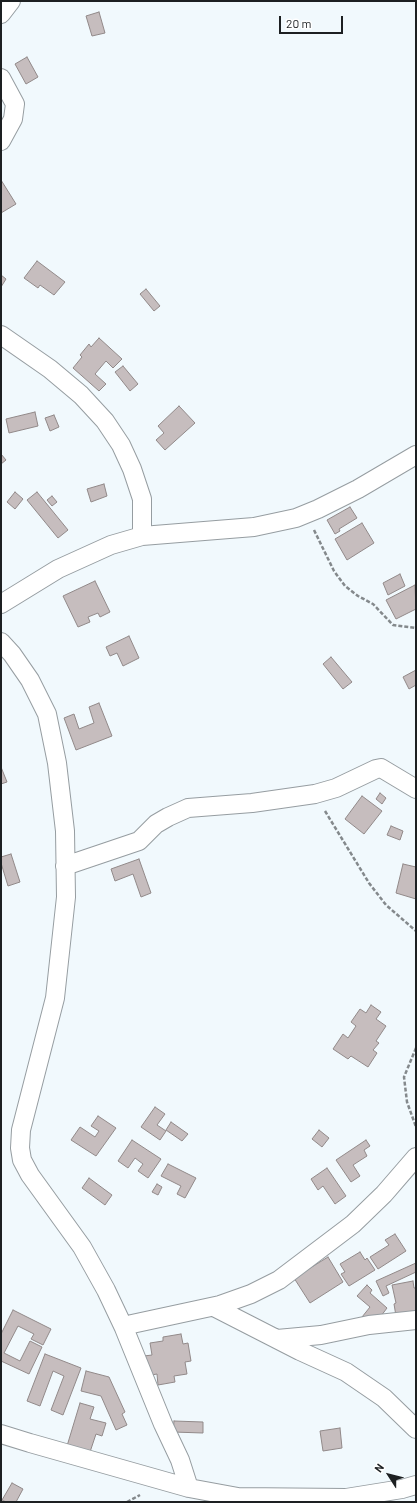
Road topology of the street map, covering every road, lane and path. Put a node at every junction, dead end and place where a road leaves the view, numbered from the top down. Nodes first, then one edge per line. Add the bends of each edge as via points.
1 (11, 1) edge
2 (1, 14) edge
3 (1, 78) edge
4 (1, 141) edge
5 (1, 335) edge
6 (416, 455) edge
7 (306, 514) junction
8 (142, 536) junction
9 (1, 604) edge
10 (416, 628) edge
11 (1, 642) edge
12 (416, 788) edge
13 (315, 794) junction
14 (65, 866) junction
15 (416, 931) edge
16 (416, 1048) edge
17 (416, 1127) edge
18 (416, 1157) edge
19 (214, 1307) junction
20 (416, 1320) edge
21 (124, 1328) junction
22 (277, 1339) junction
23 (416, 1429) edge
24 (1, 1434) edge
25 (416, 1485) edge
26 (189, 1488) junction
27 (349, 1500) edge

1 - 2 street
3 - 4 street via 15,104 13,119
5 - 8 street via 50,369 81,395 105,421 121,445 142,499
6 - 7 street via 358,490
7 - 8 street via 254,527
7 - 10 path via 334,571 345,586 373,604 393,625
8 - 9 street via 82,557
11 - 14 street via 30,680 47,714 57,763 65,831
12 - 13 street via 381,768 336,788
13 - 14 street via 252,803 188,808 156,824 139,841
13 - 15 path via 373,888 386,905
14 - 21 street via 66,897 55,998 21,1130 20,1148 22,1160 30,1175 82,1247
16 - 17 path via 404,1077 407,1102
18 - 19 street via 384,1194 353,1224 279,1280
19 - 21 street via 132,1324
19 - 22 street
20 - 22 street
21 - 26 street via 180,1460
22 - 23 street via 346,1372 384,1398
24 - 26 street
25 - 27 street
26 - 27 street via 238,1497

